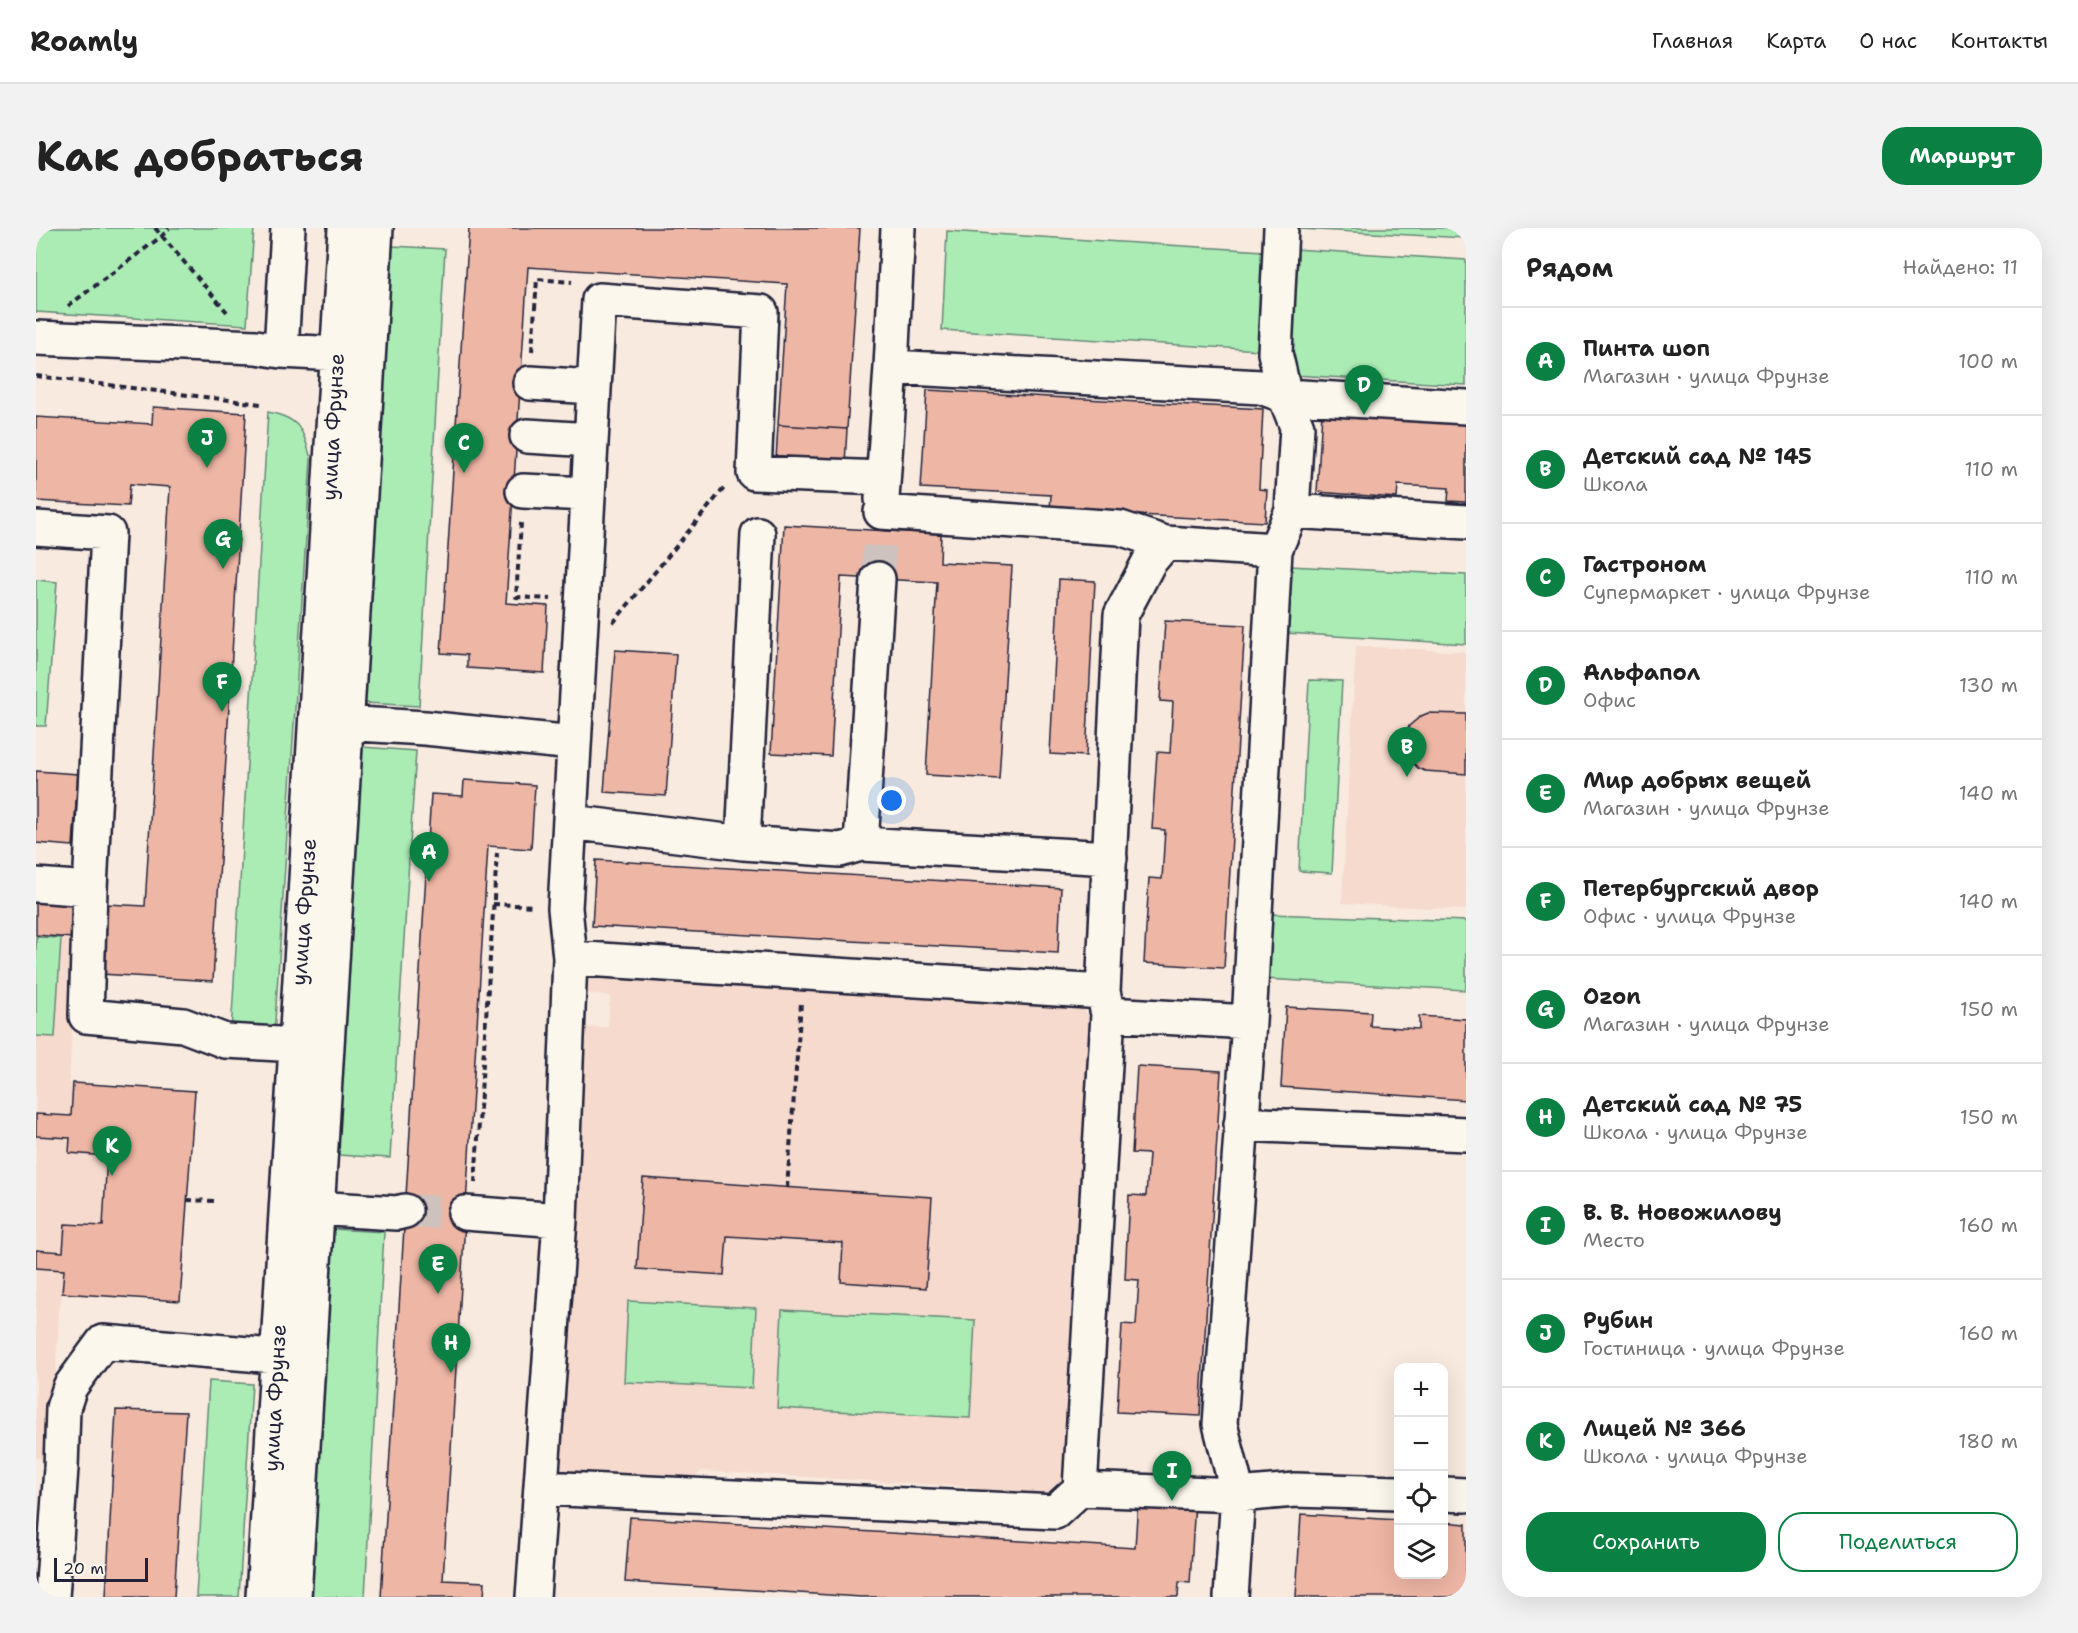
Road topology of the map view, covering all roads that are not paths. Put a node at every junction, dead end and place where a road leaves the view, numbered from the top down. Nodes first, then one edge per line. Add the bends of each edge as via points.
1 (288, 228) edge
2 (345, 228) edge
3 (376, 228) edge
4 (898, 228) edge
5 (1281, 228) edge
6 (36, 338) edge
7 (280, 351) junction
8 (353, 355) junction
9 (891, 367) junction
10 (530, 383) dead end
11 (594, 387) junction
12 (1285, 396) junction
13 (1466, 407) edge
14 (527, 436) dead end
15 (591, 440) junction
16 (883, 478) junction
17 (523, 491) dead end
18 (588, 494) junction
19 (1292, 511) junction
20 (1466, 522) edge
21 (36, 528) edge
22 (758, 534) dead end
23 (1165, 543) junction
24 (1275, 550) junction
25 (878, 579) tunnel mouth
26 (331, 723) junction
27 (574, 742) junction
28 (570, 822) junction
29 (742, 843) junction
30 (861, 844) junction
31 (1110, 858) junction
32 (36, 885) edge
33 (90, 889) junction
34 (570, 958) junction
35 (1105, 1003) junction
36 (1250, 1022) junction
37 (312, 1046) junction
38 (1241, 1124) junction
39 (1466, 1134) edge
40 (302, 1207) junction
41 (405, 1210) tunnel mouth
42 (469, 1214) tunnel mouth
43 (560, 1220) junction
44 (293, 1358) junction
45 (542, 1488) junction
46 (1080, 1489) junction
47 (1394, 1492) edge
48 (1448, 1494) edge
49 (1466, 1494) edge
50 (1238, 1495) junction
51 (52, 1597) edge
52 (263, 1597) edge
53 (294, 1597) edge
54 (533, 1597) edge
55 (1231, 1597) edge

1 - 7 street
2 - 8 street, улица Фрунзе
3 - 8 street, улица Фрунзе
4 - 9 street
5 - 12 street via 1275,353
6 - 7 street
7 - 8 street
8 - 26 street, улица Фрунзе
9 - 12 street via 1261,387
9 - 16 street
10 - 11 street
11 - 15 street
11 - 16 street via 599,300 761,312 754,472
12 - 13 street
12 - 19 street via 1297,427
14 - 15 street
15 - 18 street
16 - 23 street via 881,521 1120,528
17 - 18 street
18 - 27 street
19 - 20 street
19 - 24 street
21 - 33 street via 108,533
22 - 29 street
23 - 24 street
23 - 31 street via 1149,562 1121,615
24 - 36 street
25 - 30 street
26 - 27 street
26 - 37 street, улица Фрунзе
27 - 28 street
28 - 29 street
28 - 34 street via 565,908
29 - 30 street via 840,850
30 - 31 street
31 - 35 street
32 - 33 street
33 - 37 street via 86,1016 183,1025 225,1041
34 - 35 street
34 - 43 street
35 - 36 street
35 - 46 street
36 - 38 street
37 - 40 street, улица Фрунзе
38 - 39 street
38 - 50 street via 1220,1424
40 - 41 street
40 - 44 street, улица Фрунзе
42 - 43 street
43 - 45 street
44 - 51 street via 103,1342 70,1387 63,1408
44 - 52 street, улица Фрунзе
44 - 53 street, улица Фрунзе
45 - 46 street via 1055,1512
45 - 54 street
46 - 50 street
47 - 50 street via 1295,1490
48 - 49 street
50 - 55 street

